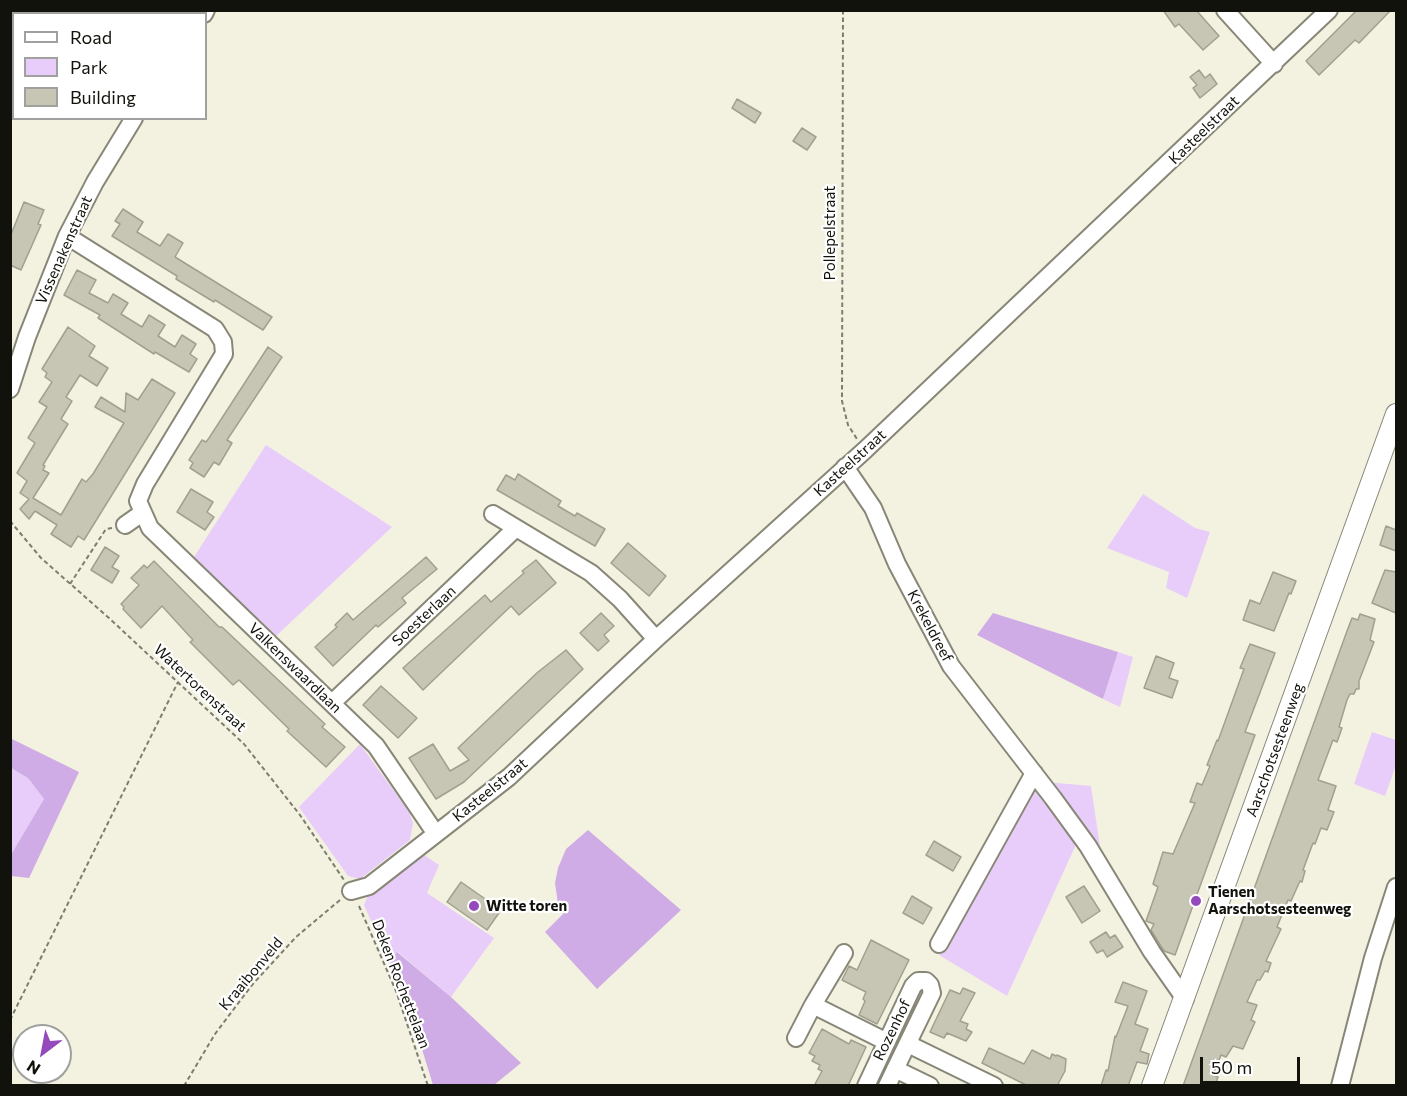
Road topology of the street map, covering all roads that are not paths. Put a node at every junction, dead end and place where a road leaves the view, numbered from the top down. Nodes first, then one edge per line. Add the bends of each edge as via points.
1 (1225, 10) edge
2 (1329, 10) edge
3 (1274, 64) junction
4 (133, 120) edge
5 (67, 236) junction
6 (10, 389) edge
7 (1396, 414) edge
8 (845, 467) junction
9 (142, 513) junction
10 (493, 514) dead end
11 (124, 525) road end
12 (516, 528) junction
13 (656, 639) junction
14 (332, 703) junction
15 (1034, 773) junction
16 (436, 834) junction
17 (1396, 887) edge
18 (351, 891) road end
19 (939, 944) dead end
20 (844, 954) dead end
21 (1185, 999) junction
22 (813, 1005) junction
23 (796, 1038) dead end
24 (886, 1042) junction
25 (908, 1044) junction
26 (895, 1069) junction
27 (866, 1086) edge
28 (887, 1086) edge
29 (930, 1086) edge
30 (994, 1086) edge
31 (1152, 1086) edge
32 (1340, 1086) edge

1 - 3 street
2 - 3 street, Kasteelstraat
3 - 8 street, Kasteelstraat
4 - 5 street, Vissenakenstraat
5 - 6 street, Vissenakenstraat
5 - 9 street via 215,329 223,342 224,354 145,484 138,501
7 - 21 main road, Aarschotsesteenweg
8 - 13 street, Kasteelstraat
8 - 15 street, Krekeldreef via 873,508 897,564 951,666
9 - 11 street
9 - 14 street, Valkenswaardlaan via 150,528
10 - 12 street
12 - 13 street via 591,573
12 - 14 street, Soesterlaan
13 - 16 street, Kasteelstraat via 509,777
14 - 16 street, Valkenswaardlaan via 376,746
15 - 19 street
15 - 21 street, Krekeldreef via 1088,846
16 - 18 street, Kasteelstraat via 369,886
17 - 32 street
20 - 22 street
21 - 31 main road, Aarschotsesteenweg
22 - 23 street
22 - 24 street
24 - 25 street, Rozenhof via 913,986 926,981 932,993
24 - 27 street, Rozenhof
25 - 26 street, Rozenhof
25 - 30 street, Rozenhof
26 - 28 street, Rozenhof
26 - 29 street, Rozenhof

